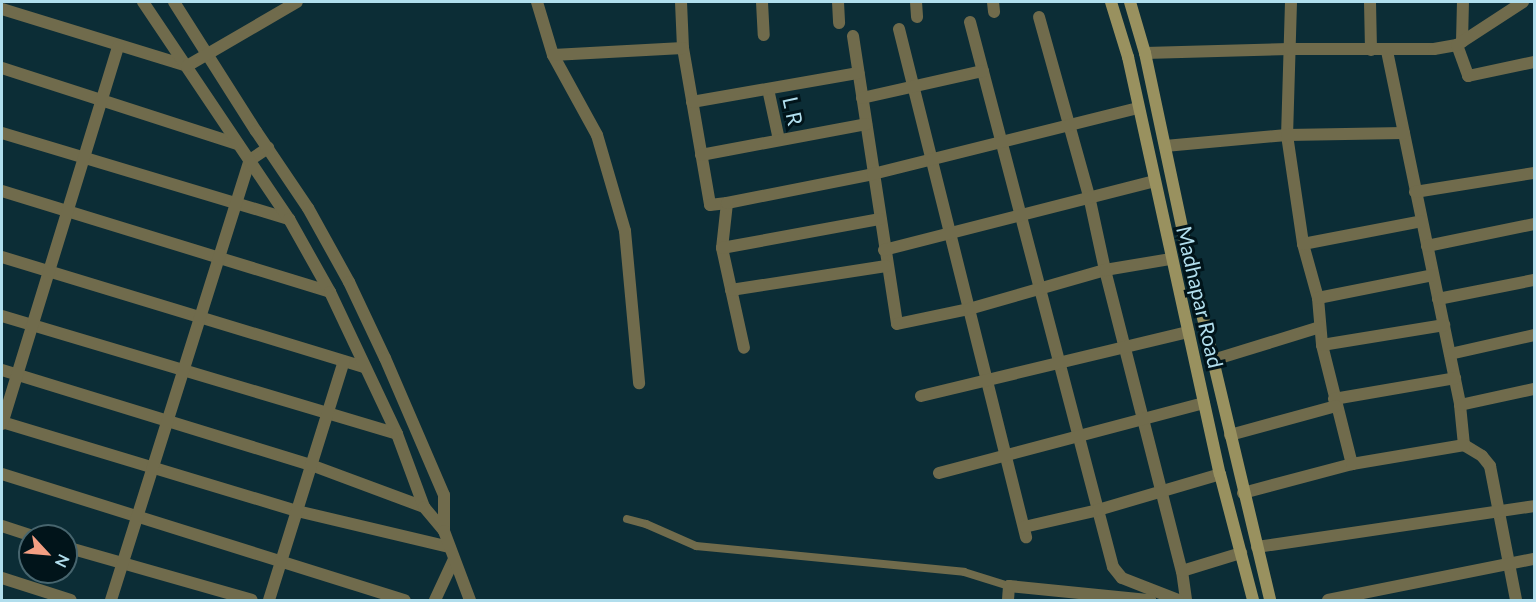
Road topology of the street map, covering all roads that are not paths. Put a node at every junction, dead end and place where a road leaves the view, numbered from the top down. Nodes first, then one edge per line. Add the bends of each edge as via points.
1 (143, 2) edge
2 (174, 2) edge
3 (297, 2) edge
4 (537, 2) edge
5 (681, 2) edge
6 (762, 2) edge
7 (838, 2) edge
8 (916, 2) edge
9 (1111, 2) edge
10 (1130, 2) edge
11 (1291, 2) edge
12 (1370, 2) edge
13 (1463, 2) edge
14 (1523, 2) edge
15 (2, 9) edge
16 (917, 17) dead end
17 (1039, 18) dead end
18 (970, 22) dead end
19 (839, 23) dead end
20 (899, 29) dead end
21 (764, 35) dead end
22 (853, 36) dead end
23 (1459, 43) junction
24 (118, 46) junction
25 (683, 48) junction
26 (1289, 49) junction
27 (1371, 50) junction
28 (1386, 51) junction
29 (1145, 53) junction
30 (207, 54) junction
31 (553, 55) junction
32 (1534, 62) edge
33 (187, 66) junction
34 (2, 68) edge
35 (983, 71) junction
36 (859, 73) junction
37 (914, 88) junction
38 (768, 89) junction
39 (862, 98) junction
40 (102, 100) junction
41 (692, 102) junction
42 (1137, 108) junction
43 (866, 124) junction
44 (1069, 125) junction
45 (2, 133) edge
46 (1404, 133) junction
47 (1287, 135) junction
48 (779, 140) junction
49 (1002, 142) junction
50 (238, 144) junction
51 (1165, 146) junction
52 (268, 148) junction
53 (701, 155) junction
54 (84, 157) junction
55 (932, 159) junction
56 (250, 160) junction
57 (1534, 173) edge
58 (873, 174) junction
59 (1154, 181) junction
60 (2, 191) edge
61 (1415, 192) junction
62 (1089, 196) junction
63 (236, 203) junction
64 (727, 203) junction
65 (67, 213) junction
66 (1019, 215) junction
67 (289, 219) junction
68 (880, 219) junction
69 (1422, 221) junction
70 (1534, 224) edge
71 (950, 233) junction
72 (1303, 244) junction
73 (1427, 246) junction
74 (722, 248) junction
75 (884, 250) junction
76 (2, 257) edge
77 (218, 258) junction
78 (1171, 259) junction
79 (886, 266) junction
80 (1105, 270) junction
81 (48, 272) junction
82 (1433, 275) junction
83 (1534, 280) edge
84 (1039, 288) junction
85 (731, 290) junction
86 (330, 292) junction
87 (1318, 298) junction
88 (1438, 299) junction
89 (969, 309) junction
90 (2, 316) edge
91 (200, 316) junction
92 (1444, 325) junction
93 (32, 326) junction
94 (1320, 327) junction
95 (1188, 332) junction
96 (1534, 335) edge
97 (1322, 345) junction
98 (1124, 346) junction
99 (744, 348) dead end
100 (1450, 354) junction
101 (1213, 360) junction
102 (344, 361) junction
103 (1059, 363) junction
104 (365, 367) junction
105 (183, 369) junction
106 (2, 370) edge
107 (16, 375) junction
108 (1455, 378) junction
109 (987, 380) junction
110 (639, 383) dead end
111 (1534, 389) edge
112 (921, 396) dead end
113 (1335, 402) junction
114 (1204, 403) junction
115 (1460, 405) junction
116 (328, 413) junction
117 (168, 420) junction
118 (1143, 420) junction
119 (2, 423) edge
120 (397, 434) junction
121 (1078, 435) junction
122 (1230, 435) junction
123 (1464, 445) junction
124 (1005, 454) junction
125 (1352, 464) junction
126 (311, 465) junction
127 (153, 467) junction
128 (939, 473) dead end
129 (2, 474) edge
130 (1220, 474) junction
131 (1161, 492) junction
132 (1243, 493) junction
133 (1534, 506) edge
134 (424, 507) junction
135 (1098, 510) junction
136 (297, 511) junction
137 (1501, 511) junction
138 (138, 515) junction
139 (627, 519) dead end
140 (2, 526) edge
141 (18, 531) edge
142 (444, 531) junction
143 (1257, 547) junction
144 (78, 551) edge
145 (452, 553) junction
146 (1240, 553) junction
147 (1534, 559) edge
148 (281, 561) junction
149 (1510, 563) junction
150 (122, 565) junction
151 (1182, 571) junction
152 (2, 578) edge
153 (1009, 586) junction
154 (71, 600) edge
155 (111, 600) edge
156 (252, 600) edge
157 (269, 600) edge
158 (405, 600) edge
159 (435, 600) edge
160 (470, 600) edge
161 (1008, 600) edge
162 (1150, 600) edge
163 (1178, 600) edge
164 (1186, 600) edge
165 (1253, 600) edge
166 (1270, 600) edge
167 (1328, 600) edge
168 (1516, 600) edge

1 - 33 street
2 - 30 street
3 - 30 street
4 - 31 street
5 - 25 street
6 - 21 street
7 - 19 street
8 - 16 street
9 - 42 main road, Madhapar Road
10 - 29 main road, Madhapar Road
11 - 26 street
12 - 27 street
13 - 23 street
14 - 23 street
15 - 24 street
17 - 44 street
18 - 35 street
20 - 37 street
22 - 36 street
23 - 28 street via 1434,49
23 - 32 street via 1468,76
24 - 33 street
24 - 40 street
25 - 31 street
25 - 41 street
26 - 27 street
26 - 29 street
26 - 47 street
27 - 28 street
28 - 46 street
29 - 51 main road, Madhapar Road
30 - 33 street
30 - 52 street
31 - 110 street via 597,135 626,231
33 - 50 street
34 - 40 street
35 - 37 street
35 - 49 street
36 - 38 street
36 - 39 street
37 - 39 street
37 - 55 street
38 - 41 street
38 - 48 street, L R
39 - 43 street
40 - 50 street
40 - 54 street
41 - 53 street
42 - 44 street
42 - 59 main road, Madhapar Road
43 - 48 street
43 - 58 street
44 - 49 street
44 - 62 street
45 - 54 street
46 - 47 street
46 - 61 street
47 - 51 street
47 - 72 street
48 - 53 street
49 - 55 street
49 - 66 street
50 - 56 street
51 - 101 main road, Madhapar Road
52 - 56 street
52 - 142 street via 308,208 385,358 444,495
53 - 64 street via 710,205
54 - 63 street
54 - 65 street
55 - 58 street
55 - 71 street
56 - 63 street
56 - 67 street
57 - 61 street
58 - 64 street
58 - 68 street
59 - 62 street
59 - 78 main road, Madhapar Road
60 - 65 street
61 - 69 street
62 - 66 street
62 - 80 street
63 - 67 street
63 - 77 street
64 - 74 street
65 - 77 street
65 - 81 street
66 - 71 street
66 - 84 street
67 - 86 street
68 - 74 street
68 - 75 street
69 - 72 street
69 - 73 street
70 - 73 street
71 - 75 street
71 - 89 street
72 - 87 street
73 - 82 street
74 - 85 street
75 - 79 street
76 - 81 street
77 - 86 street
77 - 91 street
78 - 80 street
78 - 95 main road, Madhapar Road
79 - 85 street
79 - 89 street via 897,324
80 - 84 street
80 - 98 street
81 - 91 street
81 - 93 street
82 - 87 street
82 - 88 street
83 - 88 street
84 - 89 street
84 - 103 street
85 - 99 street
86 - 104 street
87 - 94 street
88 - 92 street
89 - 109 street
90 - 93 street
91 - 102 street
91 - 105 street
92 - 97 street
92 - 100 street
93 - 105 street
93 - 107 street
94 - 97 street
94 - 101 street
95 - 98 street
95 - 114 main road, Madhapar Road
96 - 100 street
97 - 113 street
98 - 103 street
98 - 118 street
100 - 108 street
101 - 122 main road, Madhapar Road
102 - 104 street
102 - 116 street
103 - 109 street
103 - 121 street
104 - 120 street
105 - 116 street
105 - 117 street
106 - 107 street
107 - 117 street
107 - 119 street
108 - 113 street
108 - 115 street
109 - 112 street
109 - 124 street
111 - 115 street
113 - 122 street
113 - 125 street
114 - 118 street
114 - 130 main road, Madhapar Road
115 - 123 street
116 - 120 street
116 - 126 street
117 - 126 street
117 - 127 street
118 - 121 street
118 - 131 street
119 - 127 street
120 - 134 street
121 - 124 street
121 - 135 street
122 - 132 main road, Madhapar Road
123 - 125 street
123 - 137 street via 1491,465
124 - 128 street
124 - 135 street via 1025,532
125 - 132 street
126 - 134 street
126 - 136 street
127 - 136 street
127 - 138 street
129 - 138 street
130 - 131 street
130 - 146 main road, Madhapar Road
131 - 135 street
131 - 151 street
132 - 143 main road, Madhapar Road
133 - 137 street
134 - 142 street
135 - 163 street via 1113,567 1122,578
136 - 145 street
136 - 148 street
137 - 143 street
137 - 149 street
138 - 148 street
138 - 150 street
139 - 153 lane via 696,546 964,572
140 - 141 street
142 - 145 street
143 - 166 main road, Madhapar Road
144 - 150 street
145 - 159 street
145 - 160 street
146 - 151 street
146 - 165 main road, Madhapar Road
147 - 149 street
148 - 157 street
148 - 158 street
149 - 167 street
149 - 168 street
150 - 155 street
150 - 156 street
151 - 164 street
152 - 154 street
153 - 161 street
153 - 162 street

